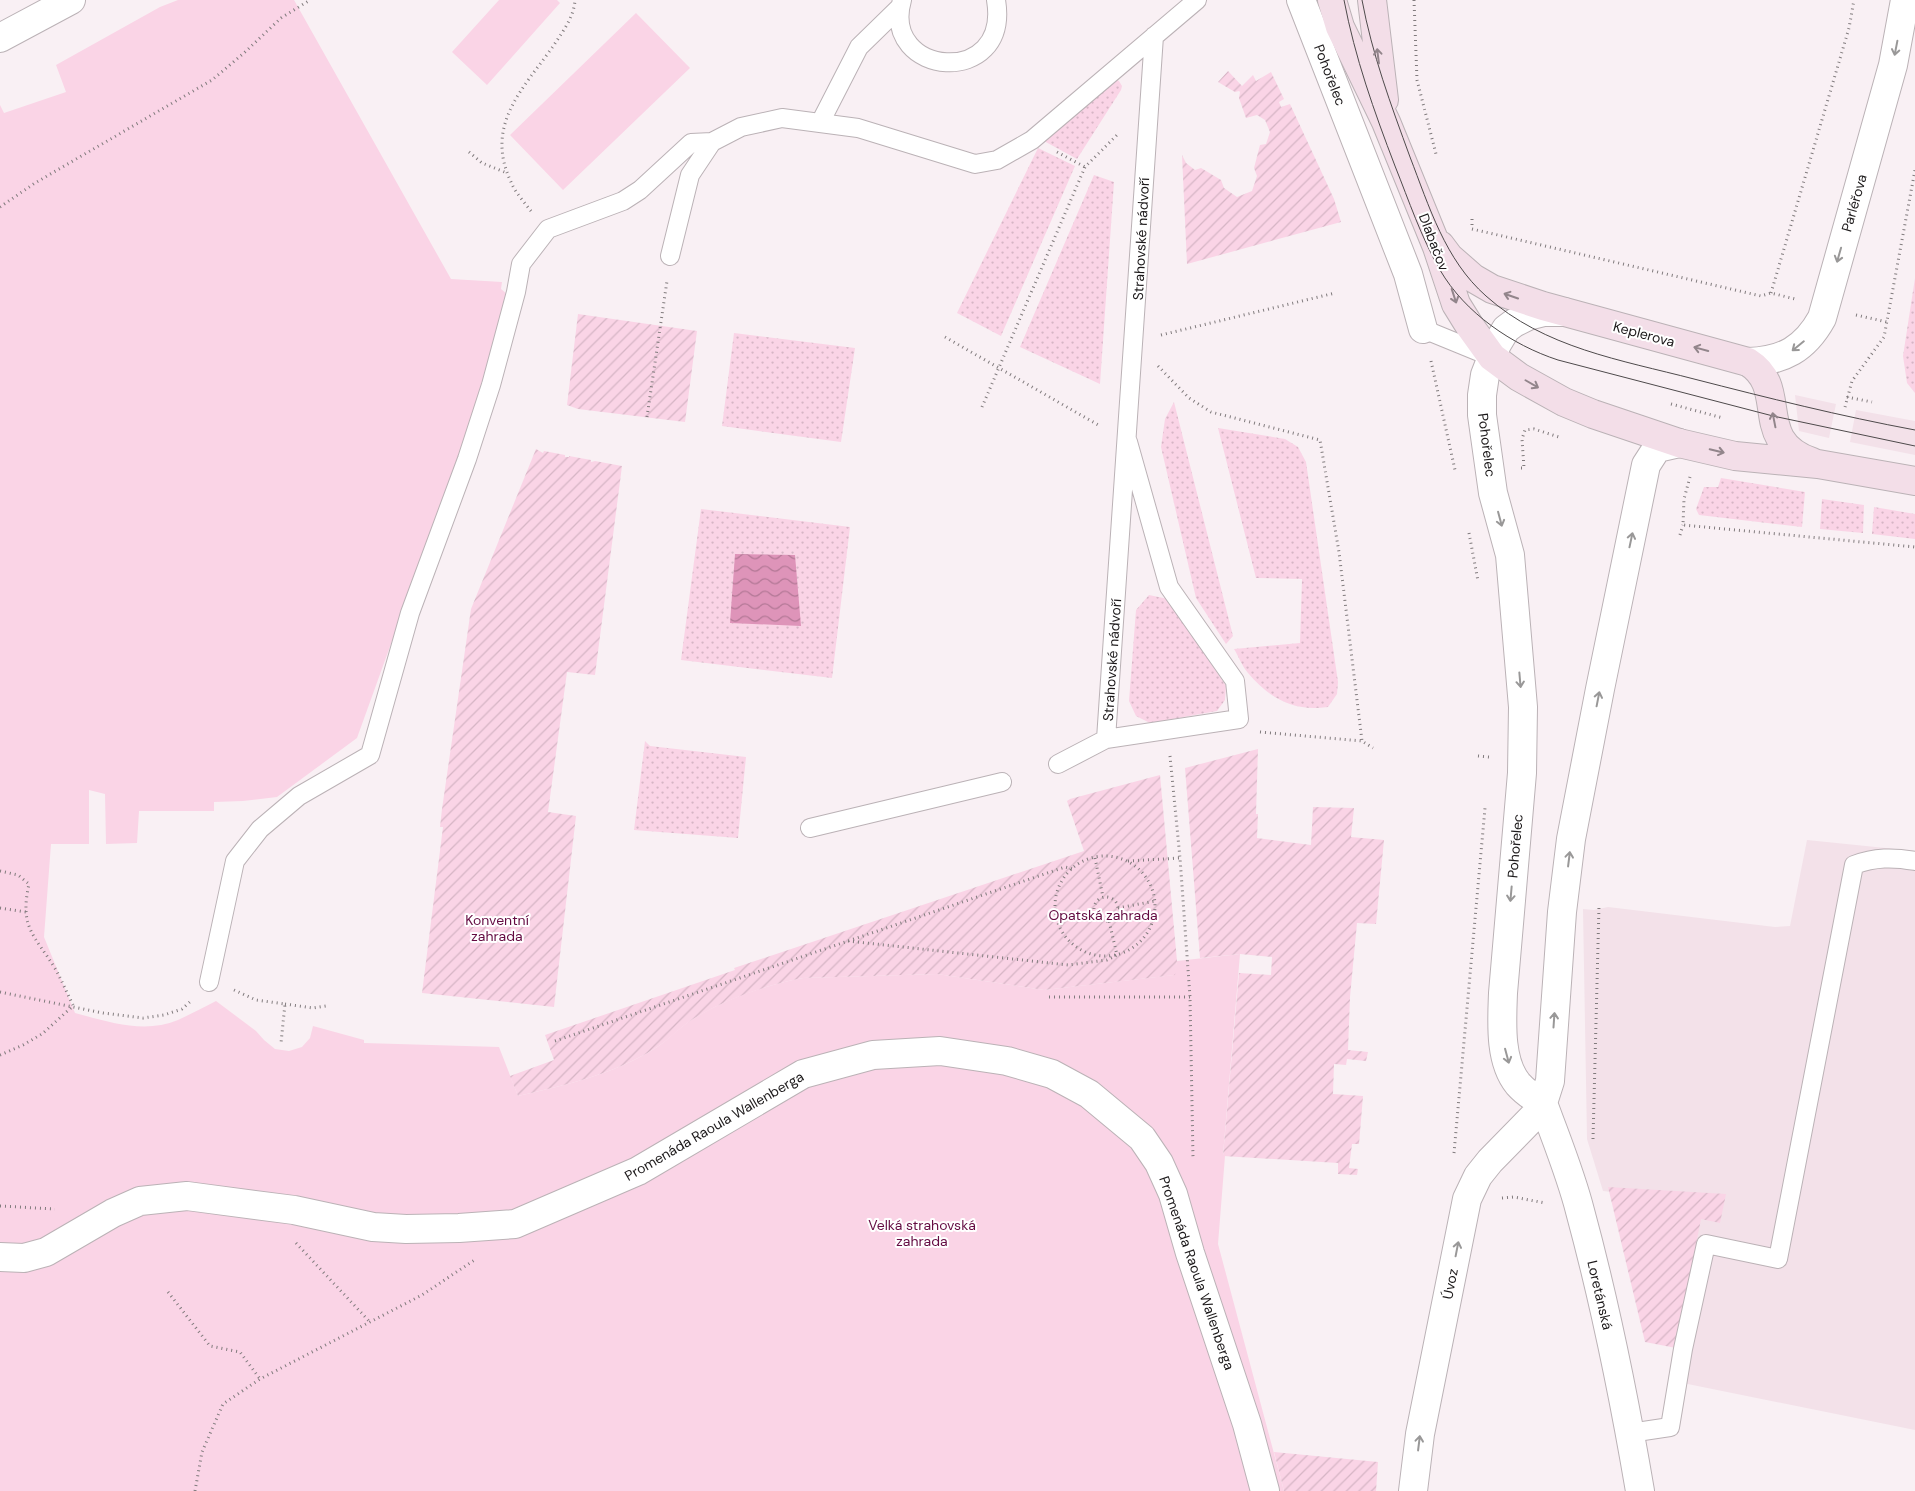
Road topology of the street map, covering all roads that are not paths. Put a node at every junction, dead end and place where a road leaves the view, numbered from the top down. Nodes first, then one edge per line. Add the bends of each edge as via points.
1 (71, 0) edge
2 (997, 0) edge
3 (1197, 0) edge
4 (1301, 0) edge
5 (1332, 0) edge
6 (1372, 0) edge
7 (1905, 0) edge
8 (900, 4) edge
9 (1154, 36) junction
10 (0, 38) edge
11 (1386, 122) junction
12 (820, 123) junction
13 (712, 142) junction
14 (1431, 234) junction
15 (670, 256) road end
16 (1565, 312) junction
17 (1423, 329) joint
18 (1492, 357) junction
19 (1748, 362) junction
20 (1128, 442) junction
21 (1679, 443) junction
22 (1818, 464) junction
23 (1915, 481) edge
24 (1106, 739) junction
25 (1058, 764) dead end
26 (1002, 782) dead end
27 (810, 828) dead end
28 (1915, 861) edge
29 (209, 982) road end
30 (1543, 1103) junction
31 (0, 1257) edge
32 (1630, 1433) junction
33 (1265, 1491) edge
34 (1413, 1491) edge
35 (1640, 1491) edge

1 - 10 street
2 - 8 lane via 996,27 982,50 971,58 945,64 926,58 910,46 903,34
3 - 9 lane
4 - 17 street, Pohořelec via 1408,274
5 - 11 main road, Dlabačov via 1340,27
11 -> 6 main road, Dlabačov
7 -> 19 street, Parléřova via 1893,65 1822,318 1810,336 1788,354 1768,361
8 - 12 lane via 860,47
9 - 12 lane via 1032,140 997,160 974,164 858,128
9 - 20 lane, Strahovské nádvoří
11 - 14 main road, Dlabačov
12 - 13 lane via 782,118 741,127
13 - 15 lane via 690,175
13 - 29 lane via 691,143 640,190 623,201 548,229 521,264 491,385 410,613 370,755 299,796 260,829 235,861
16 -> 14 main road, Keplerova via 1492,289 1473,278 1449,257
14 -> 18 main road, Dlabačov via 1456,304
16 - 18 street, Pohořelec via 1544,312 1514,323 1503,334
19 -> 16 main road, Keplerova
17 - 18 lane
18 -> 21 main road via 1519,377 1564,402
18 -> 30 street, Pohořelec via 1482,395 1482,415 1493,494 1510,555 1523,707 1522,773 1501,1028 1510,1069 1518,1084
22 -> 19 main road via 1786,447 1778,435 1768,384 1760,371
20 - 24 lane, Strahovské nádvoří
20 - 24 lane, Strahovské nádvoří via 1169,588 1235,681 1239,719
21 -> 22 main road via 1736,456
30 -> 21 street via 1550,1081 1562,912 1571,839 1646,465 1658,448
22 - 23 main road
24 - 25 lane
26 - 27 lane
28 - 32 lane via 1884,858 1854,864 1778,1259 1706,1244 1670,1427
30 - 32 street, Loretánská via 1580,1209
34 -> 30 street, Úvoz via 1420,1434 1467,1199 1478,1176
31 - 33 street, Promenáda Raoula Wallenberga via 24,1258 46,1252 113,1212 140,1201 187,1196 294,1210 373,1227 459,1228 516,1224 638,1171 803,1074 872,1055 940,1051 1007,1061 1052,1074 1089,1094 1142,1138 1159,1163 1173,1194 1247,1424
32 - 35 street, Loretánská

